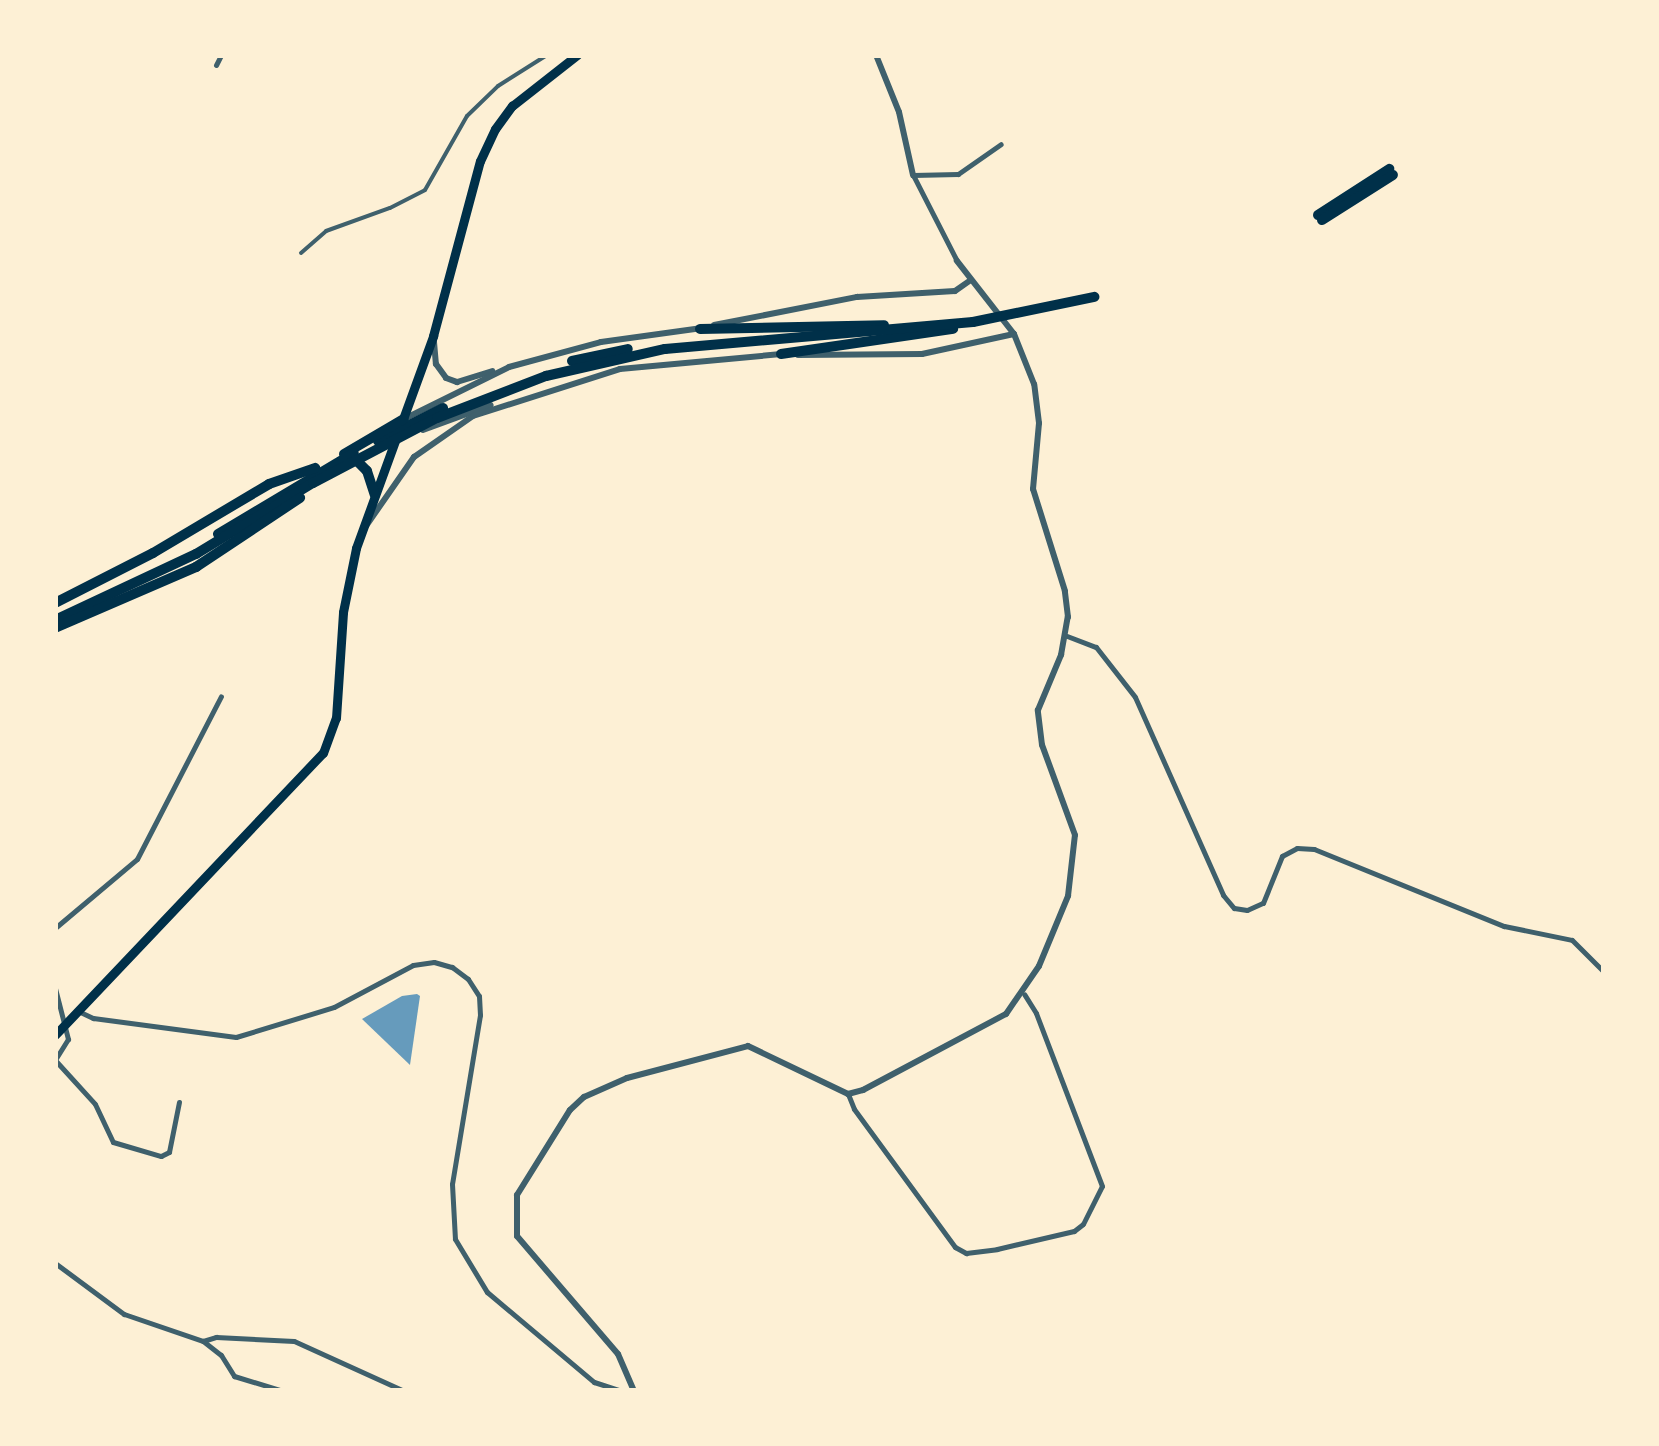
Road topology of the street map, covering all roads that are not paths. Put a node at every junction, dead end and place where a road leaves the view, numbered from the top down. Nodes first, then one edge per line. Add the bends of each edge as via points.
1 (221, 55) edge
2 (546, 55) edge
3 (578, 55) edge
4 (876, 55) edge
5 (216, 65) dead end
6 (1001, 144) dead end
7 (1391, 172) dead end
8 (913, 175) junction
9 (1320, 218) dead end
10 (301, 253) dead end
11 (957, 261) joint
12 (971, 280) junction
13 (1094, 294) dead end
14 (980, 318) junction
15 (886, 324) junction
16 (700, 329) junction
17 (1014, 334) junction
18 (433, 336) junction
19 (782, 354) junction
20 (509, 367) junction
21 (510, 391) junction
22 (404, 419) junction
23 (396, 442) junction
24 (357, 461) junction
25 (375, 495) junction
26 (360, 533) junction
27 (55, 602) edge
28 (55, 616) edge
29 (55, 628) edge
30 (1067, 636) junction
31 (221, 696) dead end
32 (55, 928) edge
33 (1604, 972) edge
34 (55, 988) edge
35 (1024, 994) junction
36 (78, 1011) junction
37 (66, 1025) junction
38 (55, 1035) edge
39 (848, 1094) junction
40 (179, 1102) dead end
41 (55, 1262) edge
42 (203, 1342) junction
43 (282, 1391) edge
44 (404, 1391) edge
45 (621, 1391) edge
46 (634, 1391) edge

1 - 5 street
2 - 10 street via 467,116 425,190 326,231
3 - 18 highway via 512,106 495,129 480,161
4 - 8 street via 899,112
6 - 8 street via 958,174
7 - 9 highway
8 - 11 street
11 - 12 street
12 - 16 street via 955,291 843,299
12 - 17 street
13 - 14 highway
14 - 15 highway
14 - 19 highway via 945,332
14 - 21 highway via 665,350 582,366
15 - 16 highway
15 - 21 highway via 622,350
16 - 20 street via 601,342
17 - 19 street via 922,354
17 - 30 street via 1034,384 1039,424 1033,489 1065,591
18 - 20 street via 436,364 451,380
18 - 22 highway
19 - 21 street via 620,369
20 - 22 street
21 - 23 street
21 - 26 street via 414,457
21 - 28 highway via 437,418 278,500 196,554
22 - 23 highway
22 - 27 highway
23 - 24 highway
23 - 25 highway
24 - 25 highway
24 - 29 highway via 196,567
25 - 26 highway
26 - 36 highway via 343,612 336,718 322,752
30 - 33 street via 1096,647 1135,697 1234,908 1262,903 1282,856 1314,849 1504,926 1572,940
30 - 35 street via 1043,692 1038,726 1075,835 1074,872
31 - 32 street via 137,859
34 - 37 street
35 - 39 street via 982,1029
35 - 39 street via 1102,1186 1084,1224 1074,1230 997,1249 966,1253 955,1247
36 - 37 highway
36 - 45 street via 236,1037 334,1007 413,965 452,967 479,996 480,1015 452,1184 455,1239 487,1292 594,1382
37 - 38 highway
37 - 40 street via 68,1039 56,1060 95,1104 113,1142 161,1156 169,1152
39 - 46 street via 748,1046 627,1078 584,1096 570,1110 517,1195 517,1236 618,1354
41 - 42 street via 124,1314
42 - 43 street via 234,1376
42 - 44 street via 294,1340

